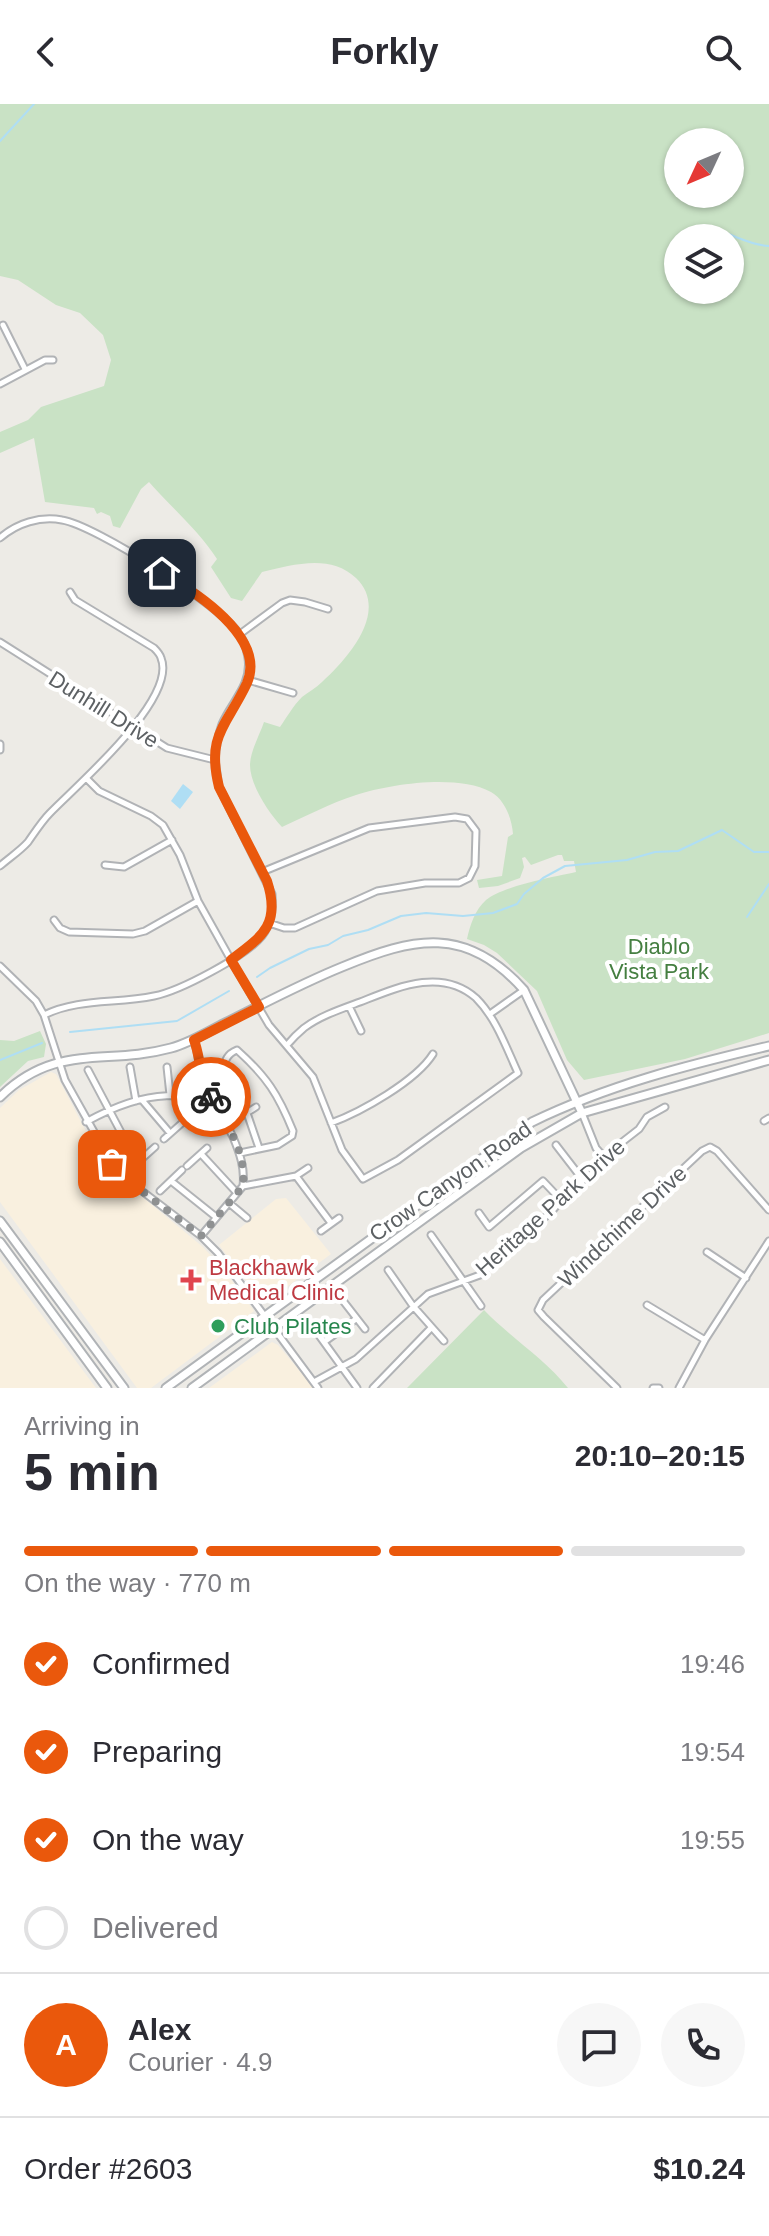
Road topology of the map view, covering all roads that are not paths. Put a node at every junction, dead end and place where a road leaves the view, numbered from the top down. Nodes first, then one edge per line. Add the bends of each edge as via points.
1 (3, 325) dead end
2 (53, 360) dead end
3 (25, 369) junction
4 (0, 384) edge
5 (0, 538) edge
6 (70, 592) dead end
7 (328, 609) dead end
8 (240, 634) junction
9 (0, 642) edge
10 (248, 680) junction
11 (293, 693) dead end
12 (134, 727) junction
13 (215, 760) junction
14 (86, 778) junction
15 (172, 840) junction
16 (105, 865) dead end
17 (0, 866) edge
18 (262, 872) junction
19 (198, 901) junction
20 (54, 920) dead end
21 (269, 923) junction
22 (231, 960) junction
23 (0, 966) edge
24 (524, 990) junction
25 (349, 1006) junction
26 (259, 1007) junction
27 (490, 1014) junction
28 (44, 1015) junction
29 (361, 1031) dead end
30 (194, 1040) junction
31 (287, 1045) junction
32 (769, 1046) edge
33 (433, 1054) dead end
34 (769, 1060) edge
35 (59, 1061) junction
36 (130, 1067) dead end
37 (167, 1067) dead end
38 (88, 1070) dead end
39 (213, 1094) junction
40 (170, 1095) junction
41 (0, 1097) edge
42 (577, 1100) junction
43 (139, 1101) junction
44 (206, 1104) junction
45 (256, 1107) dead end
46 (665, 1107) dead end
47 (109, 1110) junction
48 (247, 1113) junction
49 (582, 1113) junction
50 (86, 1122) junction
51 (182, 1123) dead end
52 (331, 1123) junction
53 (227, 1125) junction
54 (170, 1133) junction
55 (164, 1139) dead end
56 (556, 1145) dead end
57 (155, 1147) dead end
58 (207, 1148) dead end
59 (259, 1148) junction
60 (240, 1153) junction
61 (201, 1154) junction
62 (143, 1158) junction
63 (605, 1158) junction
64 (136, 1164) dead end
65 (308, 1168) dead end
66 (296, 1176) junction
67 (583, 1180) junction
68 (171, 1181) junction
69 (243, 1186) junction
70 (160, 1191) dead end
71 (237, 1193) junction
72 (561, 1200) junction
73 (229, 1203) junction
74 (769, 1210) edge
75 (479, 1213) dead end
76 (216, 1217) junction
77 (247, 1218) dead end
78 (339, 1218) dead end
79 (0, 1221) edge
80 (331, 1223) junction
81 (321, 1231) dead end
82 (431, 1235) dead end
83 (201, 1236) junction
84 (769, 1241) edge
85 (0, 1242) edge
86 (707, 1252) dead end
87 (388, 1270) dead end
88 (746, 1278) junction
89 (465, 1281) junction
90 (344, 1302) dead end
91 (647, 1305) dead end
92 (413, 1306) junction
93 (481, 1306) dead end
94 (264, 1315) junction
95 (356, 1319) junction
96 (313, 1327) dead end
97 (274, 1328) junction
98 (431, 1328) junction
99 (365, 1329) dead end
100 (705, 1340) junction
101 (444, 1341) dead end
102 (324, 1342) junction
103 (342, 1367) junction
104 (316, 1385) edge
105 (107, 1388) edge
106 (124, 1388) edge
107 (166, 1388) edge
108 (192, 1388) edge
109 (357, 1388) edge
110 (373, 1388) edge
111 (617, 1388) edge
112 (653, 1388) edge
113 (659, 1388) edge
114 (679, 1388) edge

1 - 3 street
2 - 3 street
3 - 4 street
5 - 8 street via 39,519 75,523 184,586
6 - 12 street via 161,658 160,682
7 - 8 street via 290,600
8 - 10 street via 248,656
9 - 12 street, Dunhill Drive
10 - 11 street
10 - 13 street via 224,721
12 - 13 street, Dunhill Drive via 167,748
12 - 14 street
13 - 18 street via 219,787
14 - 15 street via 99,791 151,816
14 - 17 street
15 - 16 street via 124,867
15 - 19 street
18 - 21 street via 272,894
18 - 21 street via 369,828 455,817 467,819 476,831 475,866 459,883 377,891 295,928
19 - 20 street via 133,934 69,932
19 - 22 street
21 - 22 street via 261,937
22 - 26 street
22 - 28 street via 171,991 73,1003
23 - 28 street
24 - 26 main road via 500,967 465,948 419,942 378,952
24 - 27 street
24 - 42 main road
25 - 27 street via 409,983 433,981 473,996
25 - 29 street
25 - 31 street via 305,1028
26 - 30 main road
26 - 31 street
27 - 52 street via 518,1073 398,1160 363,1179
28 - 35 street
30 - 35 main road via 146,1053
30 - 39 street via 203,1082
31 - 52 street via 313,1077
32 - 42 main road, Crow Canyon Road
33 - 52 street via 366,1108
34 - 49 main road, Crow Canyon Road
35 - 41 main road via 20,1079
35 - 50 street
36 - 43 street
37 - 40 street
38 - 47 street
39 - 44 street
39 - 59 street via 232,1051 263,1073 293,1131 287,1141
40 - 43 street
40 - 44 street
42 - 49 main road
42 - 94 main road, Crow Canyon Road via 511,1136
43 - 47 street
43 - 54 street
44 - 53 street
45 - 48 street
46 - 63 street, Heritage Park Drive via 647,1117
47 - 50 street
47 - 62 street
48 - 53 street
48 - 59 street
49 - 63 street
49 - 97 main road, Crow Canyon Road via 521,1148
50 - 83 street via 124,1176
51 - 54 street
53 - 60 street
54 - 55 street
56 - 67 street
57 - 62 street
58 - 61 street
59 - 60 street
60 - 69 street
61 - 68 street
61 - 71 street
62 - 64 street
63 - 67 street, Heritage Park Drive
65 - 66 street
66 - 69 street
66 - 80 street
67 - 72 street, Heritage Park Drive
68 - 70 street
68 - 76 street
69 - 71 street
71 - 73 street
72 - 75 street via 543,1181 489,1227
72 - 89 street, Heritage Park Drive via 480,1275
73 - 76 street
73 - 77 street
74 - 111 street, Windchime Drive via 710,1147 543,1300 538,1310
76 - 83 street
78 - 80 street
79 - 106 main road
80 - 81 street
82 - 89 street
83 - 94 street
84 - 88 street
85 - 105 main road
86 - 88 street
87 - 92 street
88 - 100 street
89 - 92 street, Heritage Park Drive via 428,1294
89 - 93 street
90 - 95 street
91 - 100 street
92 - 98 street
92 - 103 street, Heritage Park Drive
94 - 97 street
94 - 107 main road, Crow Canyon Road
95 - 99 street
95 - 102 street
96 - 102 street
97 - 104 street
97 - 108 main road, Crow Canyon Road
98 - 101 street
98 - 110 street
100 - 114 street
102 - 103 street
103 - 104 street, Heritage Park Drive
103 - 109 street
112 - 113 street

